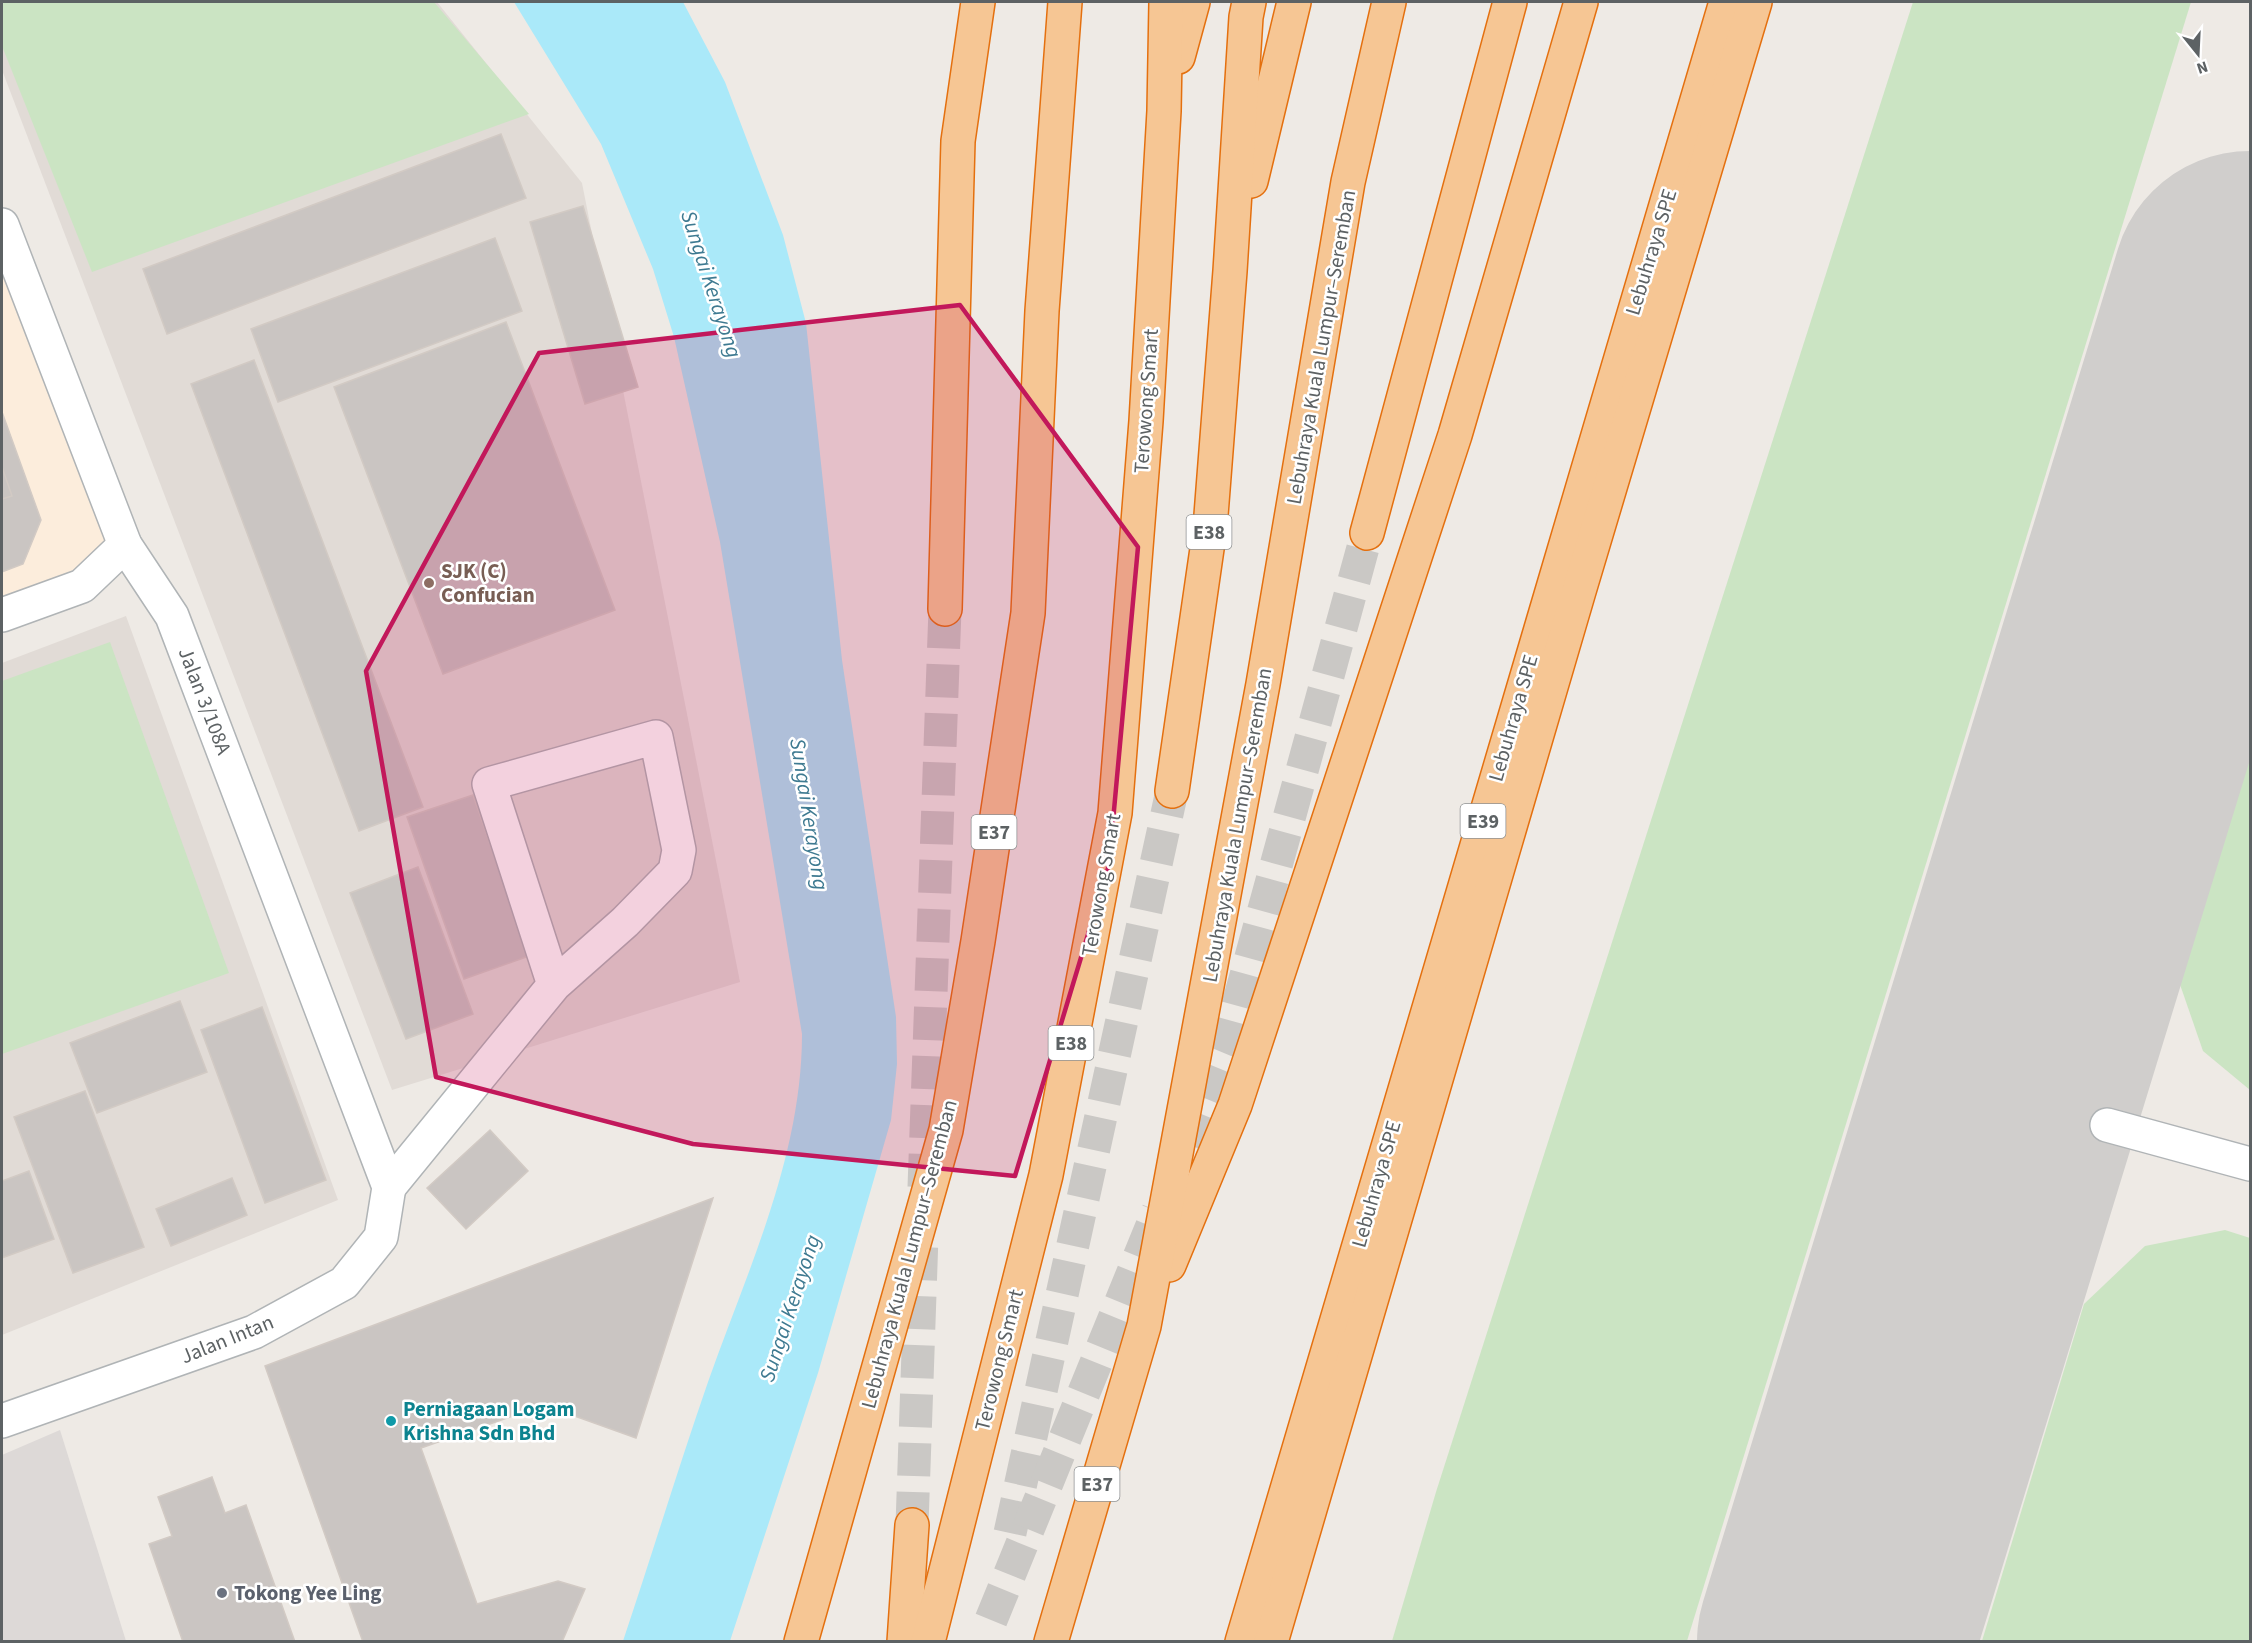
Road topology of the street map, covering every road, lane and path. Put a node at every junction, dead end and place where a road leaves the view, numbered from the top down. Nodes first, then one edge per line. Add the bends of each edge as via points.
1 (978, 2) edge
2 (1065, 2) edge
3 (1166, 2) edge
4 (1192, 2) edge
5 (1249, 2) edge
6 (1294, 2) edge
7 (1389, 2) edge
8 (1510, 2) edge
9 (1581, 2) edge
10 (1726, 2) edge
11 (1755, 2) edge
12 (1164, 111) junction
13 (2, 225) edge
14 (1230, 271) junction
15 (1367, 533) tunnel mouth
16 (125, 545) junction
17 (945, 609) tunnel mouth
18 (2, 615) edge
19 (1172, 790) tunnel mouth
20 (554, 985) junction
21 (2107, 1125) dead end
22 (2250, 1164) edge
23 (389, 1187) junction
24 (1144, 1326) junction
25 (2, 1421) edge
26 (912, 1525) tunnel mouth
27 (801, 1641) edge
28 (904, 1641) edge
29 (928, 1641) edge
30 (1051, 1641) edge
31 (1242, 1641) edge
32 (1272, 1641) edge

1 - 17 highway via 958,141
2 - 27 highway, Lebuhraya Kuala Lumpur–Seremban / E37 via 1042,311 1028,613 978,941 946,1130
3 - 12 highway, Terowong Smart / E38
4 - 12 highway, Terowong Smart / E38
5 - 14 highway, E38
6 - 14 highway, E38
7 - 24 highway, Lebuhraya Kuala Lumpur–Seremban / E37 via 1348,182 1263,684
8 - 15 highway
9 - 24 highway via 1455,435 1239,1094
10 - 31 highway, Lebuhraya SPE / E39
11 - 32 highway, Lebuhraya SPE / E39
12 - 29 highway, Terowong Smart / E38 via 1146,421 1115,813 1046,1174
13 - 16 street, Jalan 3/108A
14 - 19 highway, E38 via 1210,528
16 - 18 street via 82,586
16 - 23 street, Jalan 3/108A via 172,616
20 - 20 street via 675,871 679,850 656,737 489,784
20 - 23 street
21 - 22 street
23 - 25 street, Jalan Intan via 381,1237 344,1283 254,1332
24 - 30 highway, Lebuhraya Kuala Lumpur–Seremban / E37
26 - 28 highway

